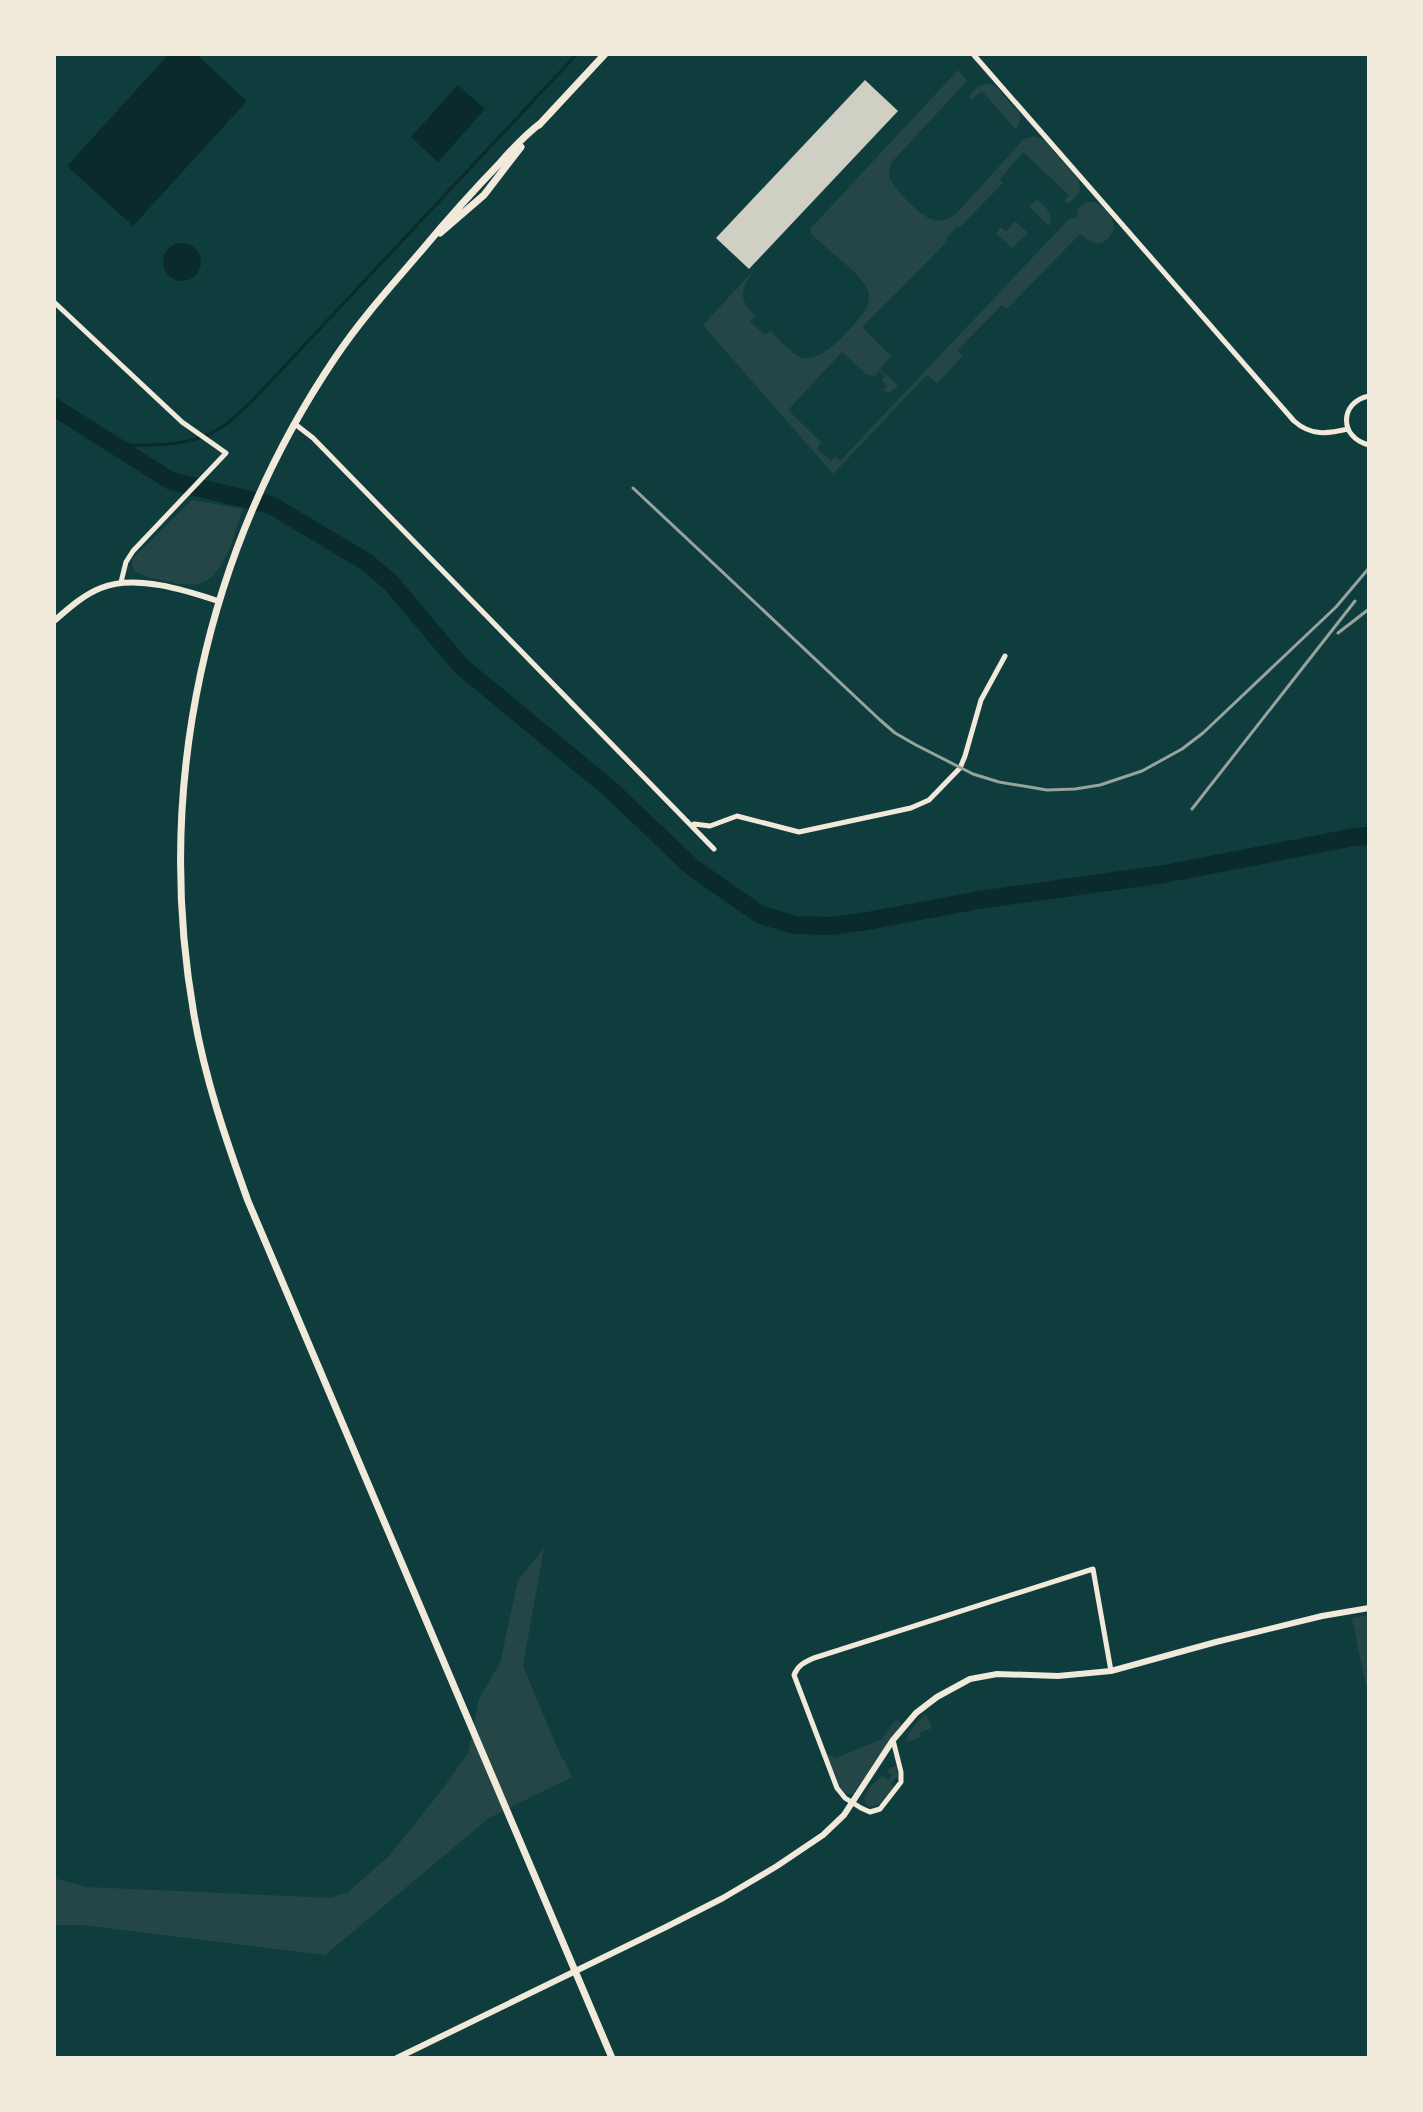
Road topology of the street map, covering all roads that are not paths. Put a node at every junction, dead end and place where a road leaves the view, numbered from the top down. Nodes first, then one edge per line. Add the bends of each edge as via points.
1 (605, 54) edge
2 (973, 54) edge
3 (54, 302) edge
4 (1369, 396) edge
5 (295, 423) junction
6 (1348, 429) junction
7 (1369, 445) edge
8 (121, 582) junction
9 (218, 601) junction
10 (54, 621) edge
11 (1005, 656) dead end
12 (689, 822) junction
13 (714, 849) dead end
14 (1369, 1608) edge
15 (1111, 1671) junction
16 (893, 1740) junction
17 (852, 1803) junction
18 (576, 1971) junction
19 (397, 2058) edge
20 (612, 2058) edge

1 - 5 main road via 384,293
2 - 6 street via 1294,421 1318,433
3 - 8 street via 182,422 226,453 130,556
4 - 6 street via 1350,408
5 - 9 main road via 249,515
5 - 12 street
6 - 7 street via 1354,439
8 - 9 street
8 - 10 street via 89,594
9 - 18 main road via 191,720 181,821 185,945 206,1070 248,1201
11 - 12 street via 981,700 960,768 924,804 799,832 737,816 708,826
12 - 13 street
14 - 15 street
15 - 16 street via 970,1679 924,1707
15 - 17 street via 1093,1569 801,1664 794,1675 837,1788
16 - 17 street
16 - 17 street via 899,1785 877,1810
17 - 18 street via 832,1827 777,1866
18 - 19 street
18 - 20 main road

